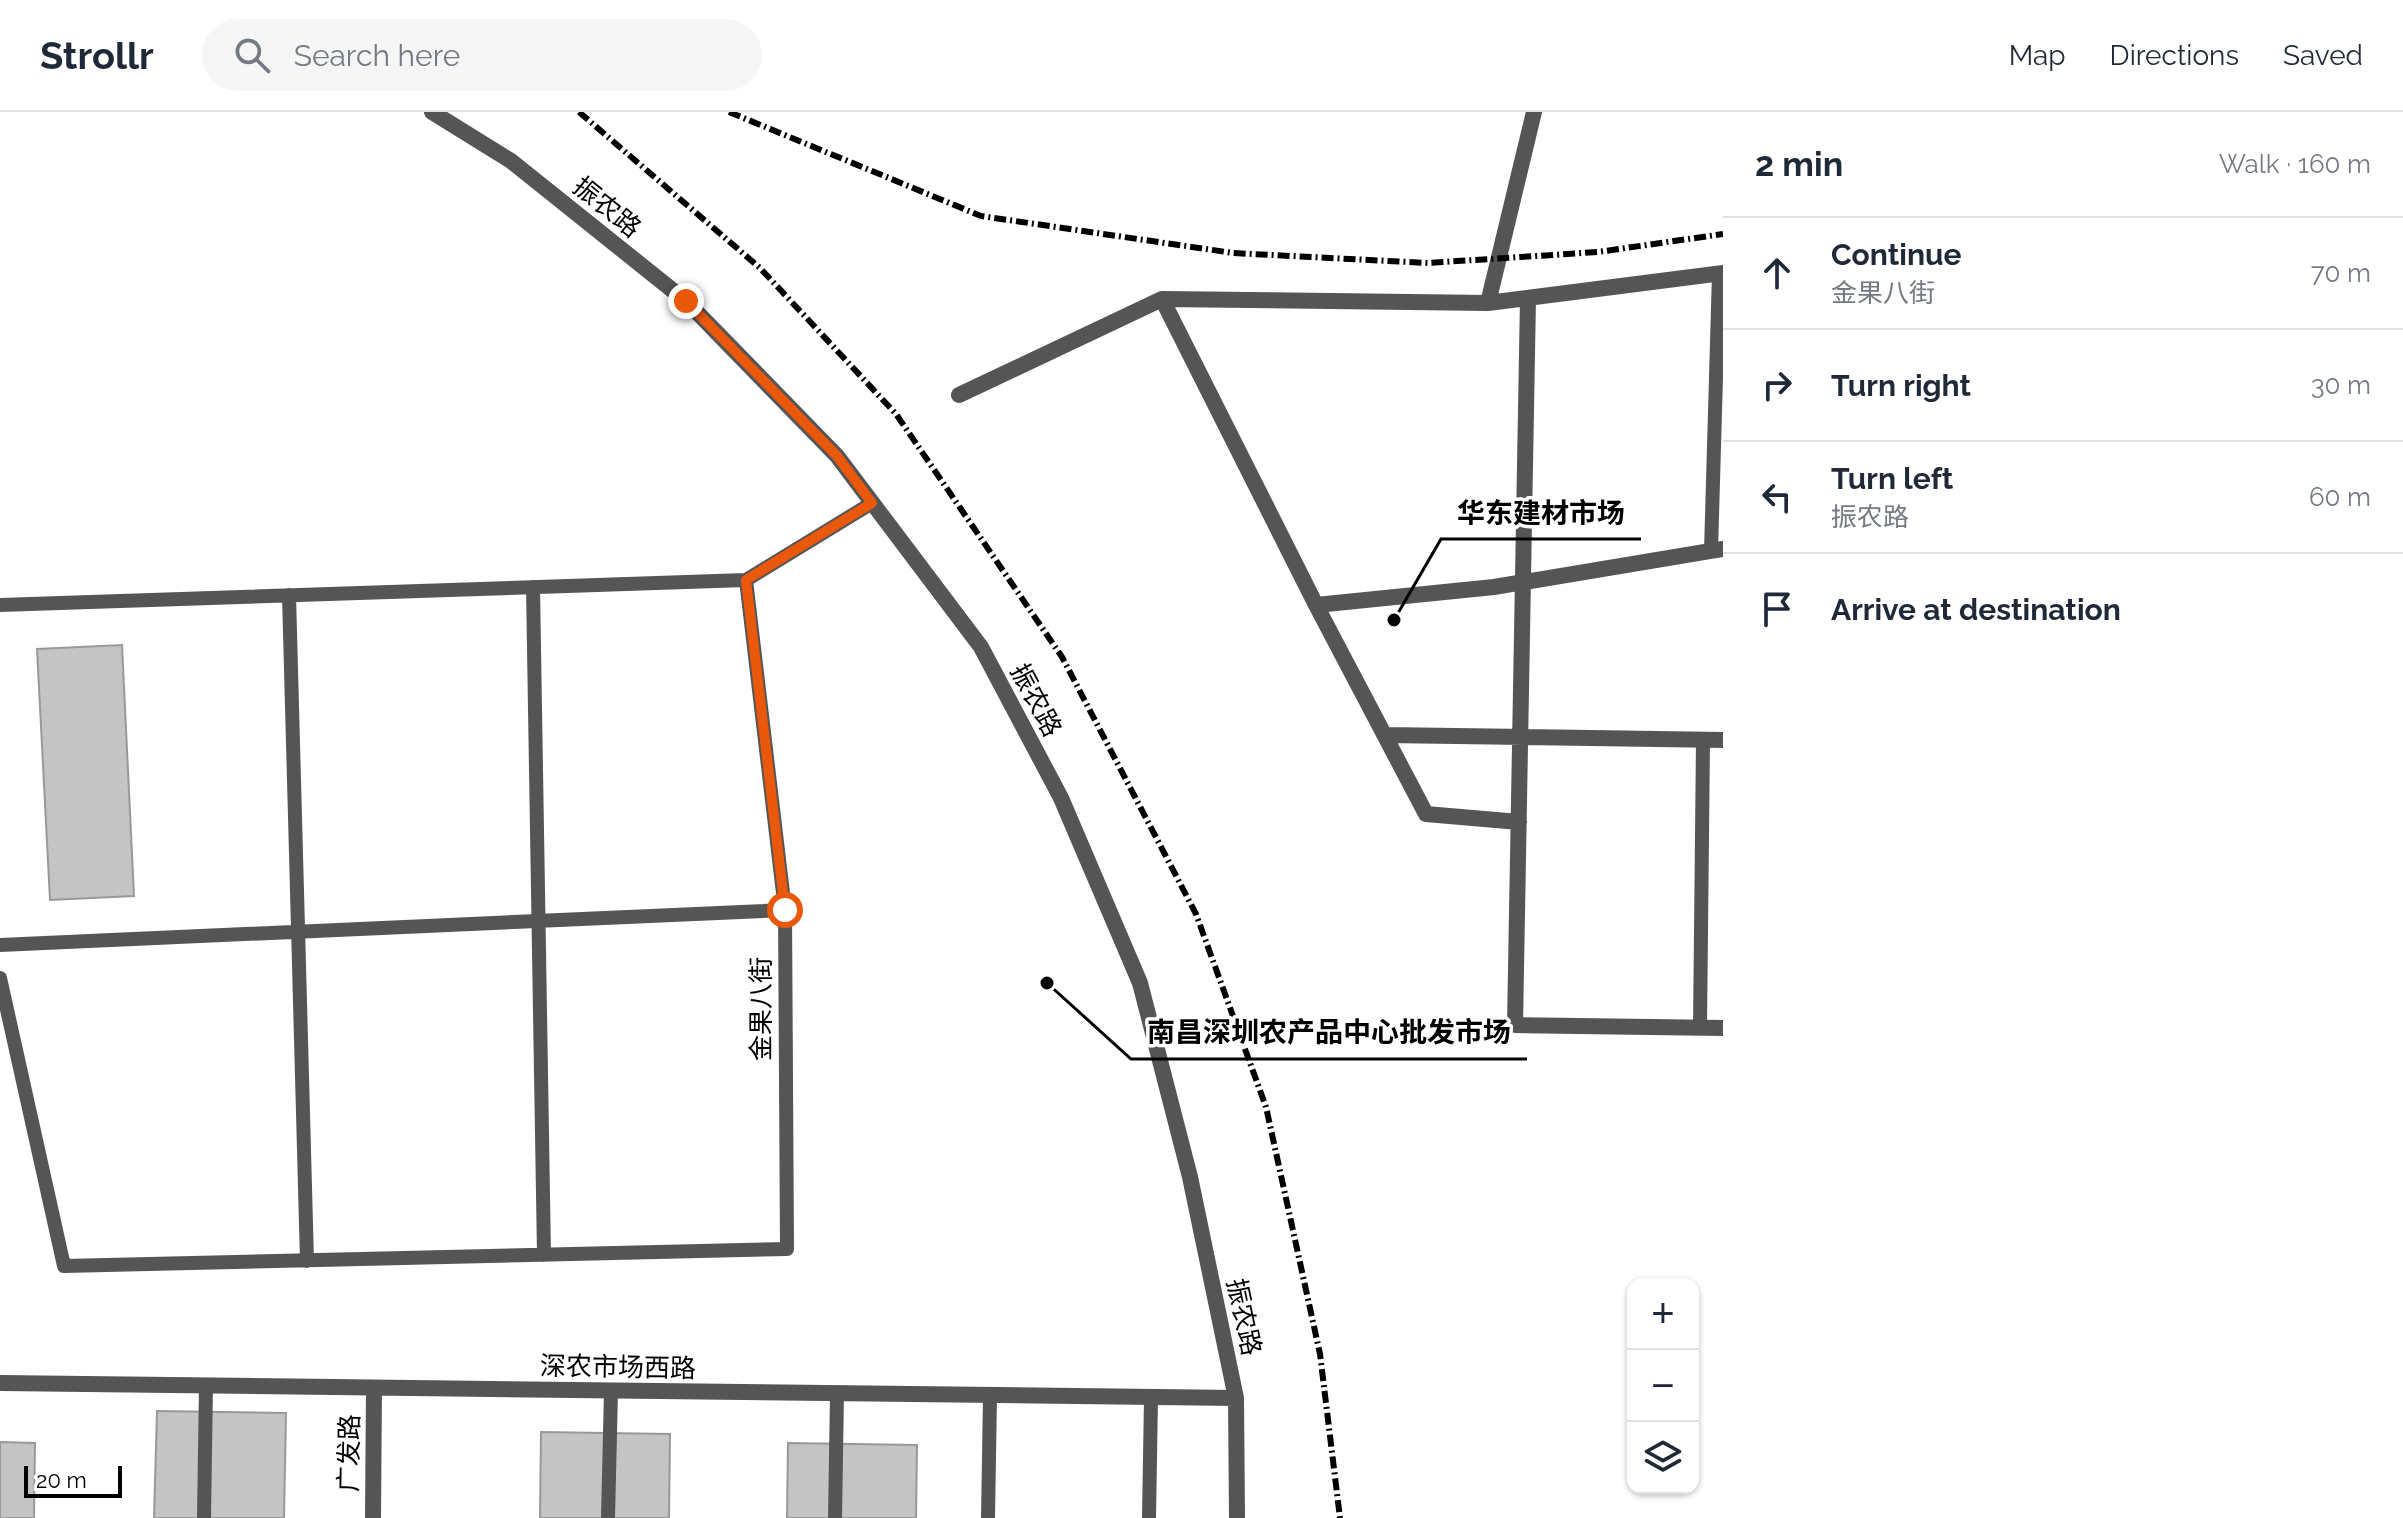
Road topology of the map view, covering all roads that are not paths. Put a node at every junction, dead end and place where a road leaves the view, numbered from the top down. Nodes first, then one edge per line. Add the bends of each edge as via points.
1 (432, 112) edge
2 (1534, 112) edge
3 (1721, 273) edge
4 (1528, 298) junction
5 (1162, 299) junction
6 (1488, 303) junction
7 (959, 395) dead end
8 (872, 503) junction
9 (1717, 550) edge
10 (746, 580) junction
11 (1523, 583) junction
12 (533, 587) junction
13 (289, 595) junction
14 (0, 605) edge
15 (1316, 605) junction
16 (1385, 735) junction
17 (1520, 737) junction
18 (1703, 740) junction
19 (1723, 740) edge
20 (1519, 822) junction
21 (785, 910) junction
22 (538, 921) junction
23 (298, 932) junction
24 (0, 945) edge
25 (0, 978) edge
26 (1700, 1028) junction
27 (1723, 1028) edge
28 (544, 1255) junction
29 (307, 1261) junction
30 (0, 1383) edge
31 (206, 1385) junction
32 (374, 1388) junction
33 (611, 1391) junction
34 (837, 1394) junction
35 (990, 1396) junction
36 (1151, 1398) junction
37 (1236, 1398) junction
38 (204, 1518) edge
39 (373, 1518) edge
40 (608, 1518) edge
41 (835, 1518) edge
42 (988, 1518) edge
43 (1149, 1518) edge
44 (1237, 1518) edge

1 - 8 street, 振农路 via 511,161 686,301 837,456
2 - 6 street
3 - 4 street
3 - 9 lane
4 - 6 street
4 - 11 street
5 - 6 street
5 - 7 street
5 - 15 street
8 - 10 lane
8 - 37 street, 振农路 via 981,647 1061,798 1140,983 1190,1177
9 - 11 street
10 - 12 lane
10 - 21 lane, 金果八街
11 - 15 street
11 - 17 street
12 - 13 lane
12 - 22 lane
13 - 14 lane
13 - 23 lane
15 - 16 street
16 - 17 street
16 - 20 street via 1426,814
17 - 18 street
17 - 20 street
18 - 19 street
18 - 26 lane
20 - 26 street via 1515,1025
21 - 22 lane
21 - 28 lane, 金果八街 via 787,1249
22 - 23 lane
22 - 28 lane
23 - 24 lane
23 - 29 lane
25 - 29 lane via 64,1266
26 - 27 street
28 - 29 lane
30 - 31 street, 深农市场西路
31 - 32 street, 深农市场西路
31 - 38 lane
32 - 33 street, 深农市场西路
32 - 39 street, 广发路
33 - 34 street, 深农市场西路
33 - 40 lane
34 - 35 street, 深农市场西路
34 - 41 lane
35 - 36 street, 深农市场西路
35 - 42 lane
36 - 37 street, 深农市场西路
36 - 43 lane
37 - 44 street, 振农路

